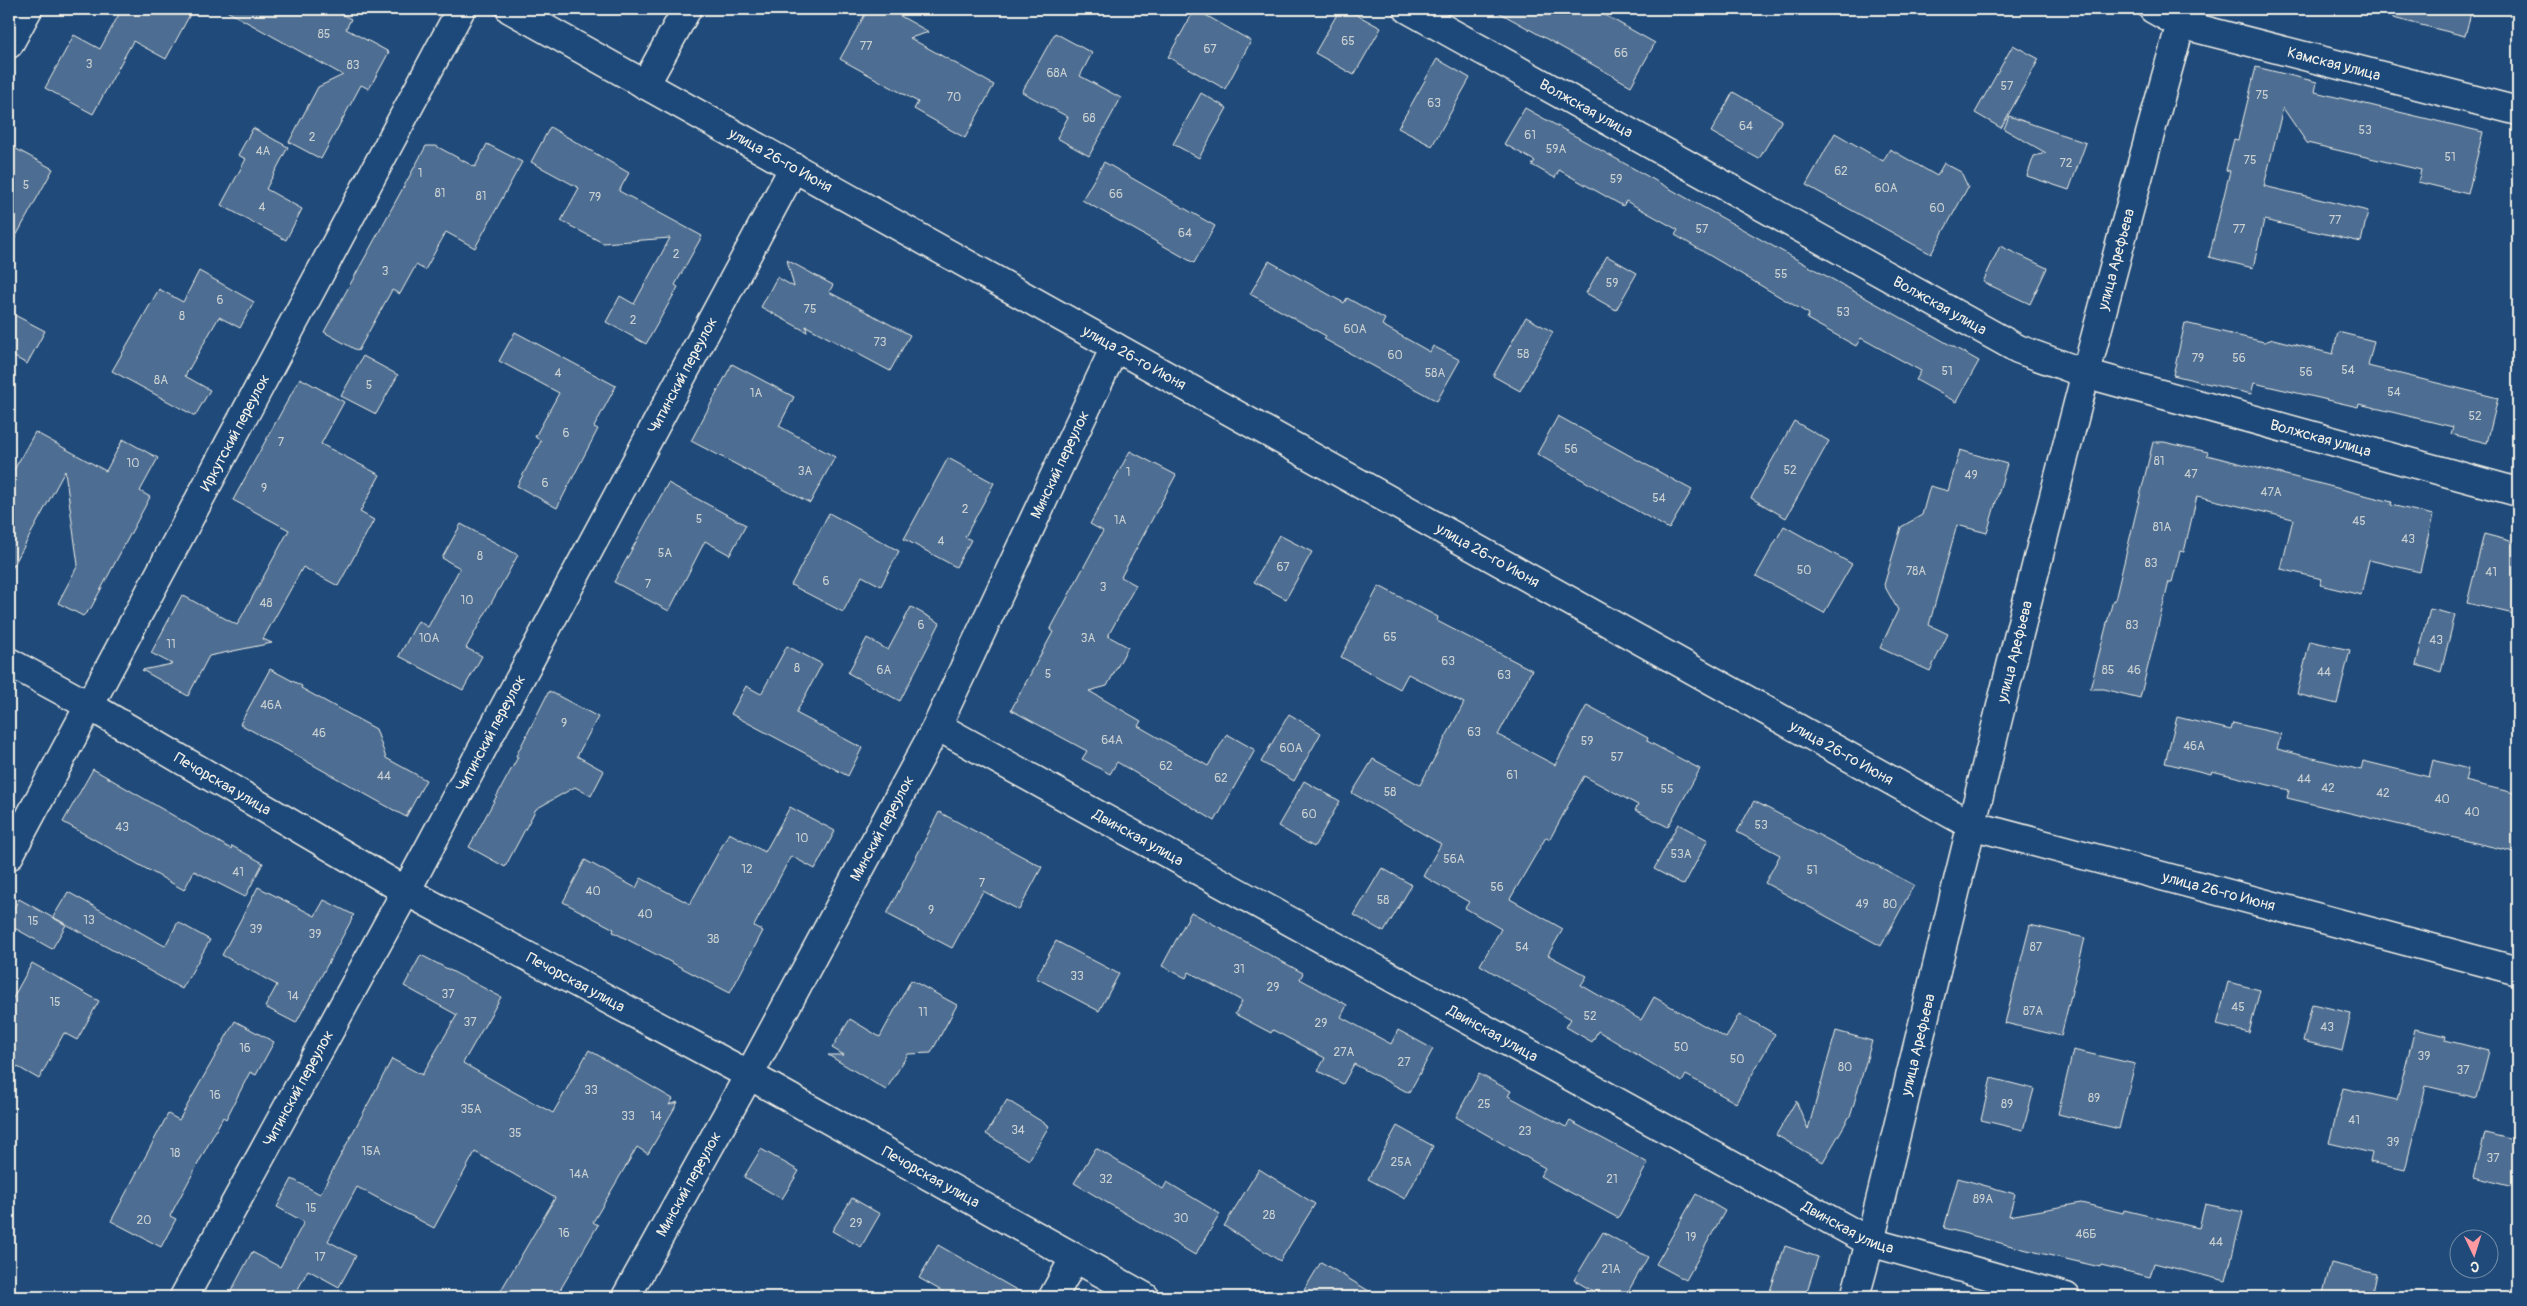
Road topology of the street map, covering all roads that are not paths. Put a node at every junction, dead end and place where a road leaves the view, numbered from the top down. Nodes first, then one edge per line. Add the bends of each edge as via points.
1 (28, 9) edge
2 (461, 9) edge
3 (510, 9) edge
4 (687, 9) edge
5 (1408, 9) edge
6 (2153, 9) edge
7 (2182, 16) edge
8 (9, 44) edge
9 (644, 85) junction
10 (2518, 110) edge
11 (794, 167) junction
12 (1115, 348) junction
13 (2084, 373) junction
14 (2518, 492) edge
15 (9, 662) edge
16 (90, 706) junction
17 (937, 726) junction
18 (1971, 825) junction
19 (9, 856) edge
20 (406, 891) junction
21 (2518, 971) edge
22 (749, 1075) junction
23 (1870, 1242) junction
24 (1074, 1259) junction
25 (184, 1297) edge
26 (626, 1297) edge
27 (1053, 1297) edge
28 (1145, 1297) edge
29 (1855, 1297) edge
30 (2066, 1297) edge

1 - 8 street
2 - 16 street, Иркутский переулок
3 - 9 street, улица 26-го Июня
4 - 9 street
5 - 13 street, Волжская улица via 2018,349
6 - 7 street, Камская улица
7 - 10 street, Камская улица
7 - 13 street, улица Арефьева
9 - 11 street, улица 26-го Июня
11 - 12 street, улица 26-го Июня
11 - 20 street, Читинский переулок
12 - 17 street, Минский переулок
12 - 18 street, улица 26-го Июня
13 - 14 street, Волжская улица
13 - 18 street, улица Арефьева
15 - 16 street, Печорская улица
16 - 19 street, Иркутский переулок
16 - 20 street, Печорская улица
17 - 22 street, Минский переулок
17 - 23 street, Двинская улица
18 - 21 street, улица 26-го Июня
18 - 23 street, улица Арефьева
20 - 22 street, Печорская улица
20 - 25 street, Читинский переулок
22 - 24 street, Печорская улица
22 - 26 street, Минский переулок
23 - 29 street, улица Арефьева
23 - 30 street, Двинская улица
24 - 27 street
24 - 28 street, Печорская улица

